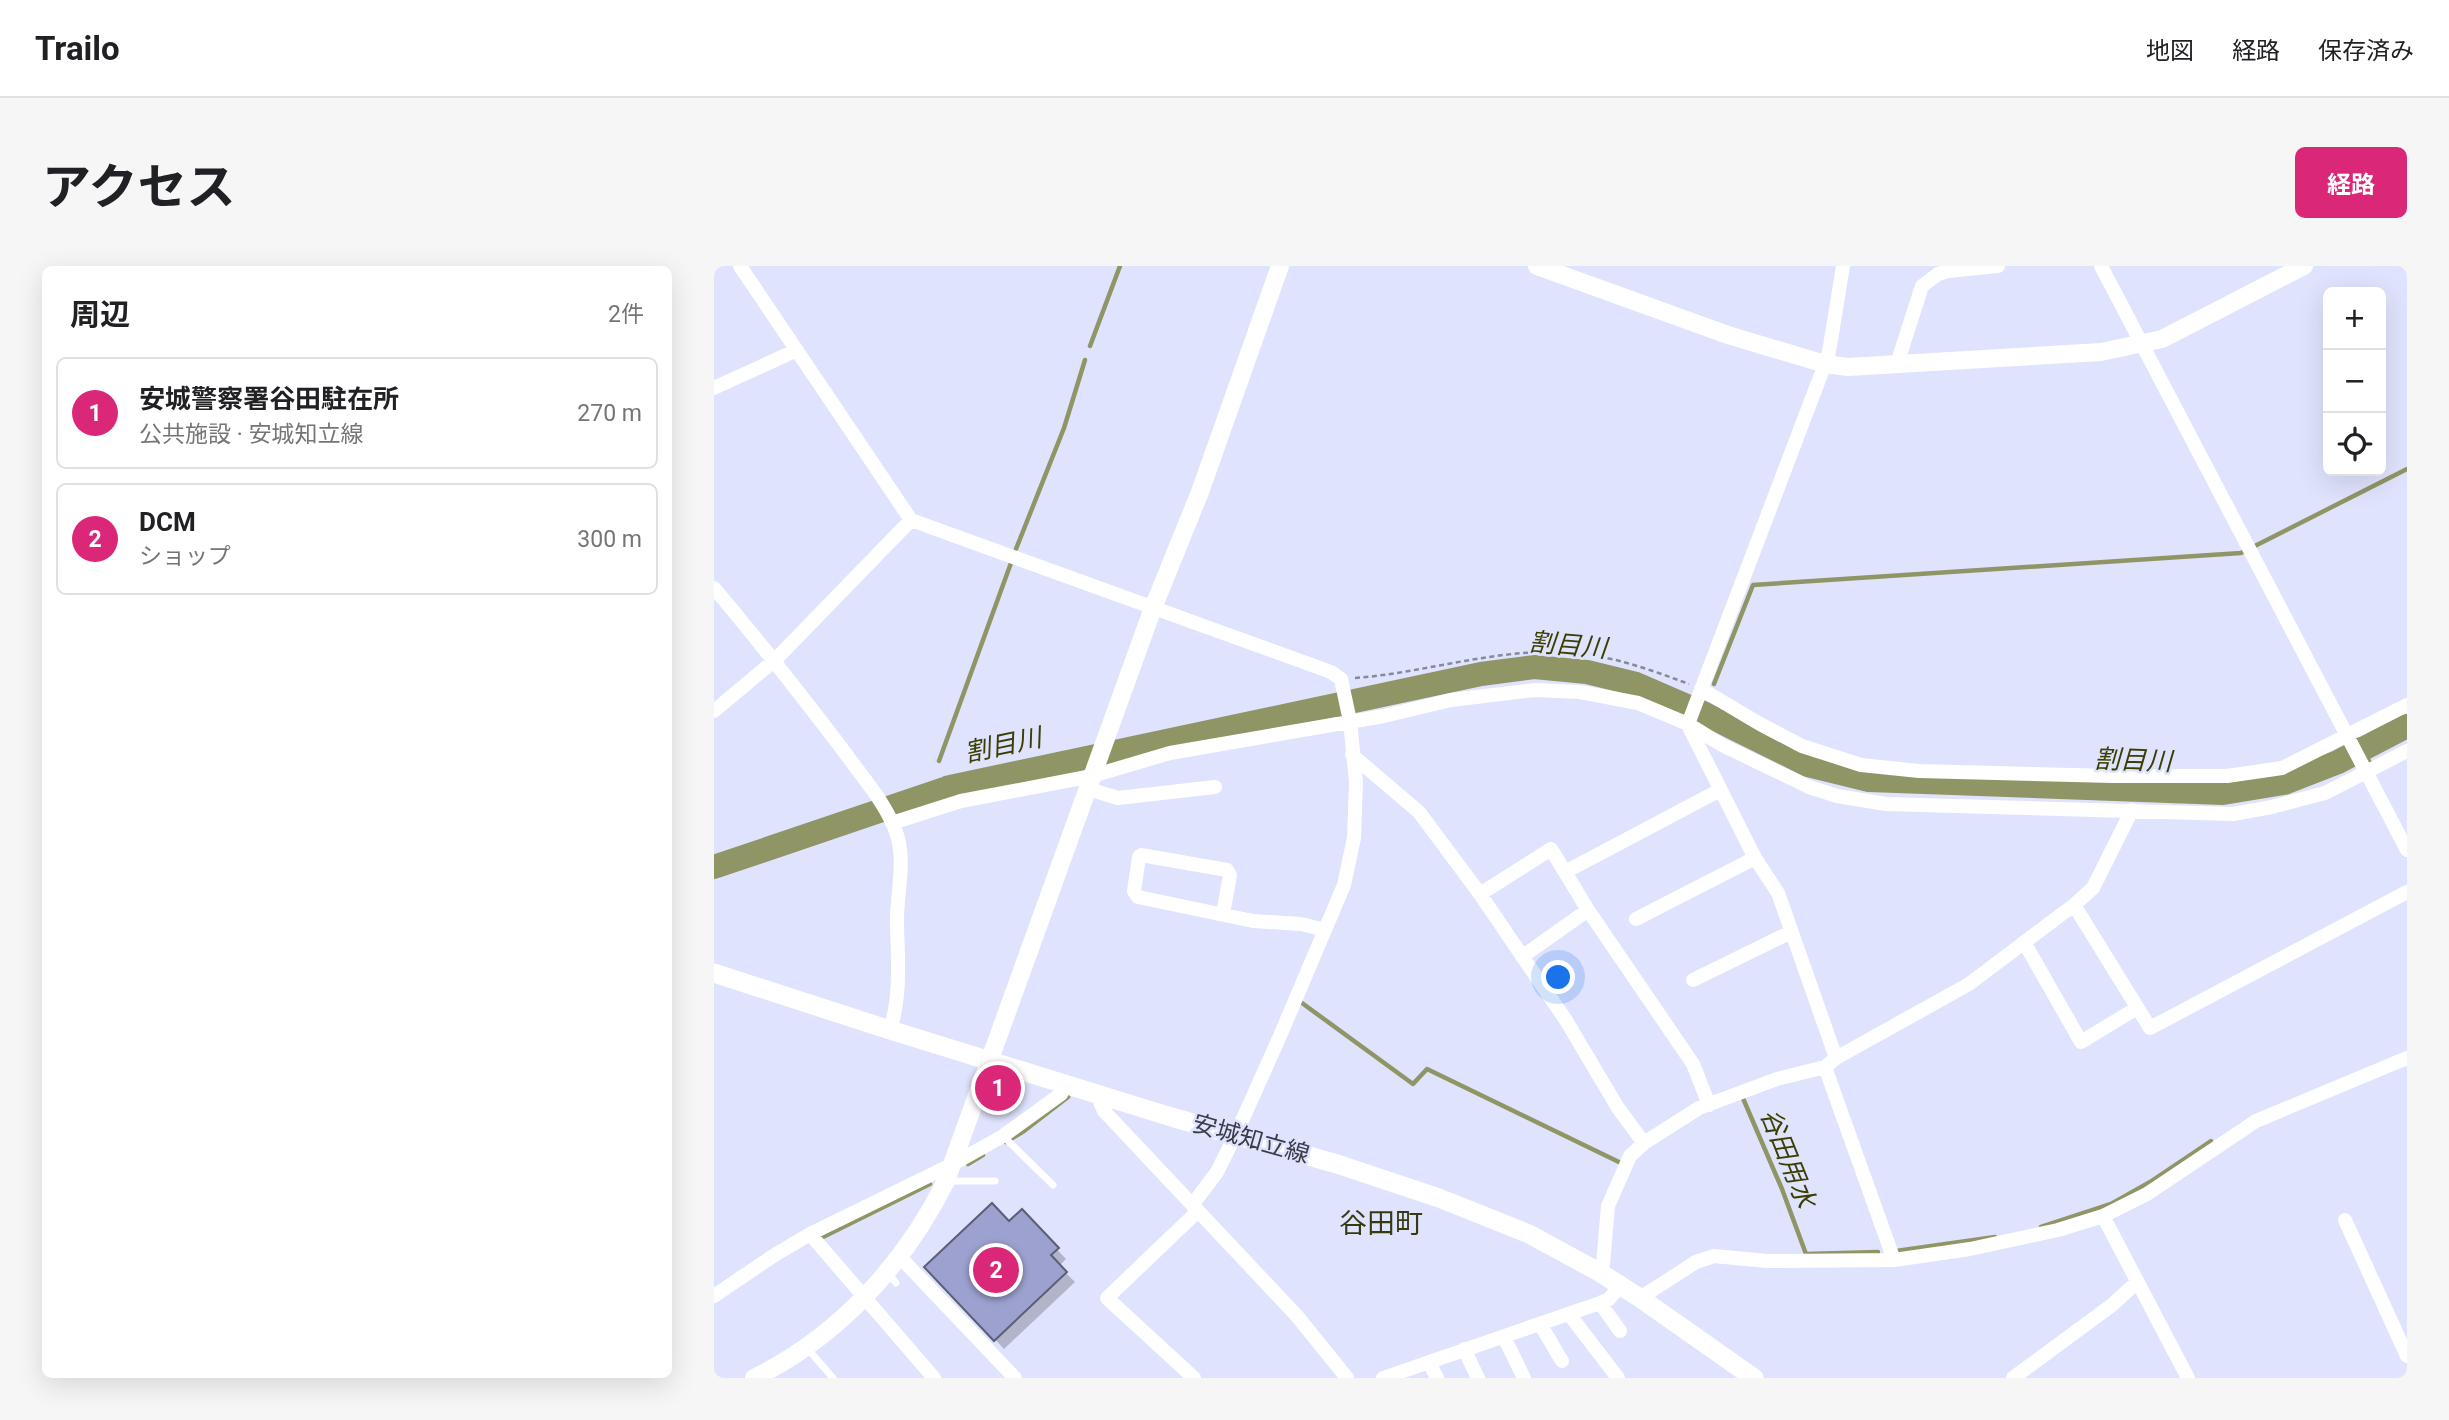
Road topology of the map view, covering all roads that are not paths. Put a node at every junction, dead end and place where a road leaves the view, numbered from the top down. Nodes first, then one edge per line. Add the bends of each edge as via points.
1 (740, 266) edge
2 (1280, 266) edge
3 (1537, 266) edge
4 (1843, 266) edge
5 (1998, 266) edge
6 (2101, 266) edge
7 (2304, 266) edge
8 (2142, 344) junction
9 (797, 350) junction
10 (1825, 364) junction
11 (1897, 364) junction
12 (714, 387) edge
13 (911, 520) junction
14 (714, 588) edge
15 (1153, 608) junction
16 (775, 660) junction
17 (1701, 689) junction
18 (2407, 705) edge
19 (714, 711) edge
20 (1349, 718) junction
21 (1688, 724) junction
22 (2347, 736) junction
23 (2407, 751) edge
24 (1352, 755) junction
25 (2364, 768) junction
26 (1090, 782) junction
27 (1216, 787) dead end
28 (1720, 790) junction
29 (2132, 810) junction
30 (892, 823) junction
31 (2407, 850) edge
32 (1755, 858) junction
33 (1565, 872) junction
34 (2407, 892) edge
35 (1480, 894) junction
36 (2074, 905) junction
37 (1588, 910) junction
38 (1223, 914) junction
39 (1636, 919) dead end
40 (1325, 930) junction
41 (1791, 932) junction
42 (2024, 942) junction
43 (1523, 956) junction
44 (714, 973) edge
45 (1693, 980) dead end
46 (2137, 1008) junction
47 (890, 1030) junction
48 (989, 1059) junction
49 (2407, 1059) edge
50 (1831, 1062) junction
51 (1066, 1084) junction
52 (1096, 1093) junction
53 (1709, 1105) junction
54 (1236, 1134) junction
55 (1007, 1140) junction
56 (1644, 1143) junction
57 (953, 1164) junction
58 (946, 1181) junction
59 (995, 1181) dead end
60 (1053, 1185) dead end
61 (1196, 1208) junction
62 (2103, 1216) junction
63 (2344, 1220) dead end
64 (810, 1234) junction
65 (899, 1256) junction
66 (1894, 1260) junction
67 (1599, 1272) junction
68 (2137, 1282) junction
69 (1620, 1286) junction
70 (714, 1296) edge
71 (864, 1298) junction
72 (1640, 1298) junction
73 (1600, 1303) junction
74 (1569, 1314) junction
75 (1540, 1324) junction
76 (1620, 1331) dead end
77 (1504, 1337) junction
78 (805, 1347) junction
79 (1464, 1349) junction
80 (2407, 1356) edge
81 (1562, 1361) dead end
82 (1429, 1362) junction
83 (754, 1378) edge
84 (833, 1378) edge
85 (934, 1378) edge
86 (1015, 1378) edge
87 (1194, 1378) edge
88 (1348, 1378) edge
89 (1383, 1378) edge
90 (1437, 1378) edge
91 (1478, 1378) edge
92 (1524, 1378) edge
93 (1618, 1378) edge
94 (1754, 1378) edge
95 (2013, 1378) edge
96 (2188, 1378) edge

1 - 9 street
2 - 15 street via 1200,492
3 - 10 street via 1728,335
4 - 10 street
5 - 11 street via 1948,271 1922,286
6 - 8 street
7 - 8 street via 2162,339
8 - 11 street via 2089,353
8 - 22 street
9 - 12 street
9 - 13 street
10 - 11 street
10 - 17 street
13 - 15 street
13 - 16 street
14 - 16 street
15 - 20 street via 1331,672 1343,683
15 - 26 street
16 - 19 street
16 - 30 street via 877,796
17 - 21 street
17 - 22 street via 1820,753 1861,765 1919,771 2227,776 2282,768
18 - 22 street
20 - 21 street via 1485,695 1558,690 1638,703
20 - 24 street
20 - 26 street via 1170,753
21 - 28 street
21 - 29 street via 1809,787 1863,802
22 - 25 street
23 - 25 street
24 - 35 street via 1419,812
24 - 40 street via 1354,838 1344,885
25 - 29 street via 2325,793 2246,812
25 - 31 street
26 - 27 street via 1118,798
26 - 30 street via 961,801
26 - 48 street
28 - 32 street
28 - 33 street
29 - 36 street via 2093,888
30 - 47 street via 901,860 899,978
32 - 39 street
32 - 41 street via 1778,893
33 - 35 street via 1551,849
33 - 37 street
34 - 46 street via 2150,1028
35 - 43 street
36 - 42 street
36 - 46 street
37 - 43 street
37 - 53 street via 1693,1064
38 - 38 street via 1138,897 1134,891 1139,857 1227,870
38 - 40 street
40 - 54 street
41 - 45 street
41 - 50 street
42 - 46 street via 2081,1042
42 - 50 street via 1969,984
43 - 56 street
44 - 47 main road, 安城知立線
47 - 48 main road, 安城知立線
48 - 51 main road, 安城知立線
48 - 57 street
49 - 62 street via 2256,1121 2147,1194
50 - 53 street
50 - 66 street
51 - 52 main road, 安城知立線
51 - 55 street via 1061,1094
52 - 54 main road, 安城知立線
52 - 61 street via 1104,1111
53 - 56 street
54 - 61 street
54 - 67 main road, 安城知立線 via 1439,1198 1530,1234
55 - 57 street
55 - 60 lane
56 - 67 street via 1630,1156 1608,1206
57 - 58 street
57 - 64 street
58 - 59 lane
58 - 65 street via 918,1233
61 - 87 street via 1107,1298
61 - 88 street via 1297,1315
62 - 66 street via 1970,1250
62 - 68 street
63 - 80 street
64 - 70 street
64 - 71 street
65 - 71 street via 892,1278
65 - 86 street
66 - 72 street via 1767,1261 1714,1256 1696,1262
67 - 69 main road, 安城知立線
68 - 95 street
68 - 96 street
69 - 72 main road, 安城知立線
69 - 73 street
71 - 78 street
71 - 85 street
72 - 94 main road, 安城知立線
73 - 74 street
73 - 76 street
74 - 75 street
74 - 93 street
75 - 77 street
75 - 81 street
77 - 79 street
77 - 92 street
78 - 83 street
78 - 84 lane
79 - 82 street
79 - 91 street
82 - 89 street
82 - 90 street

